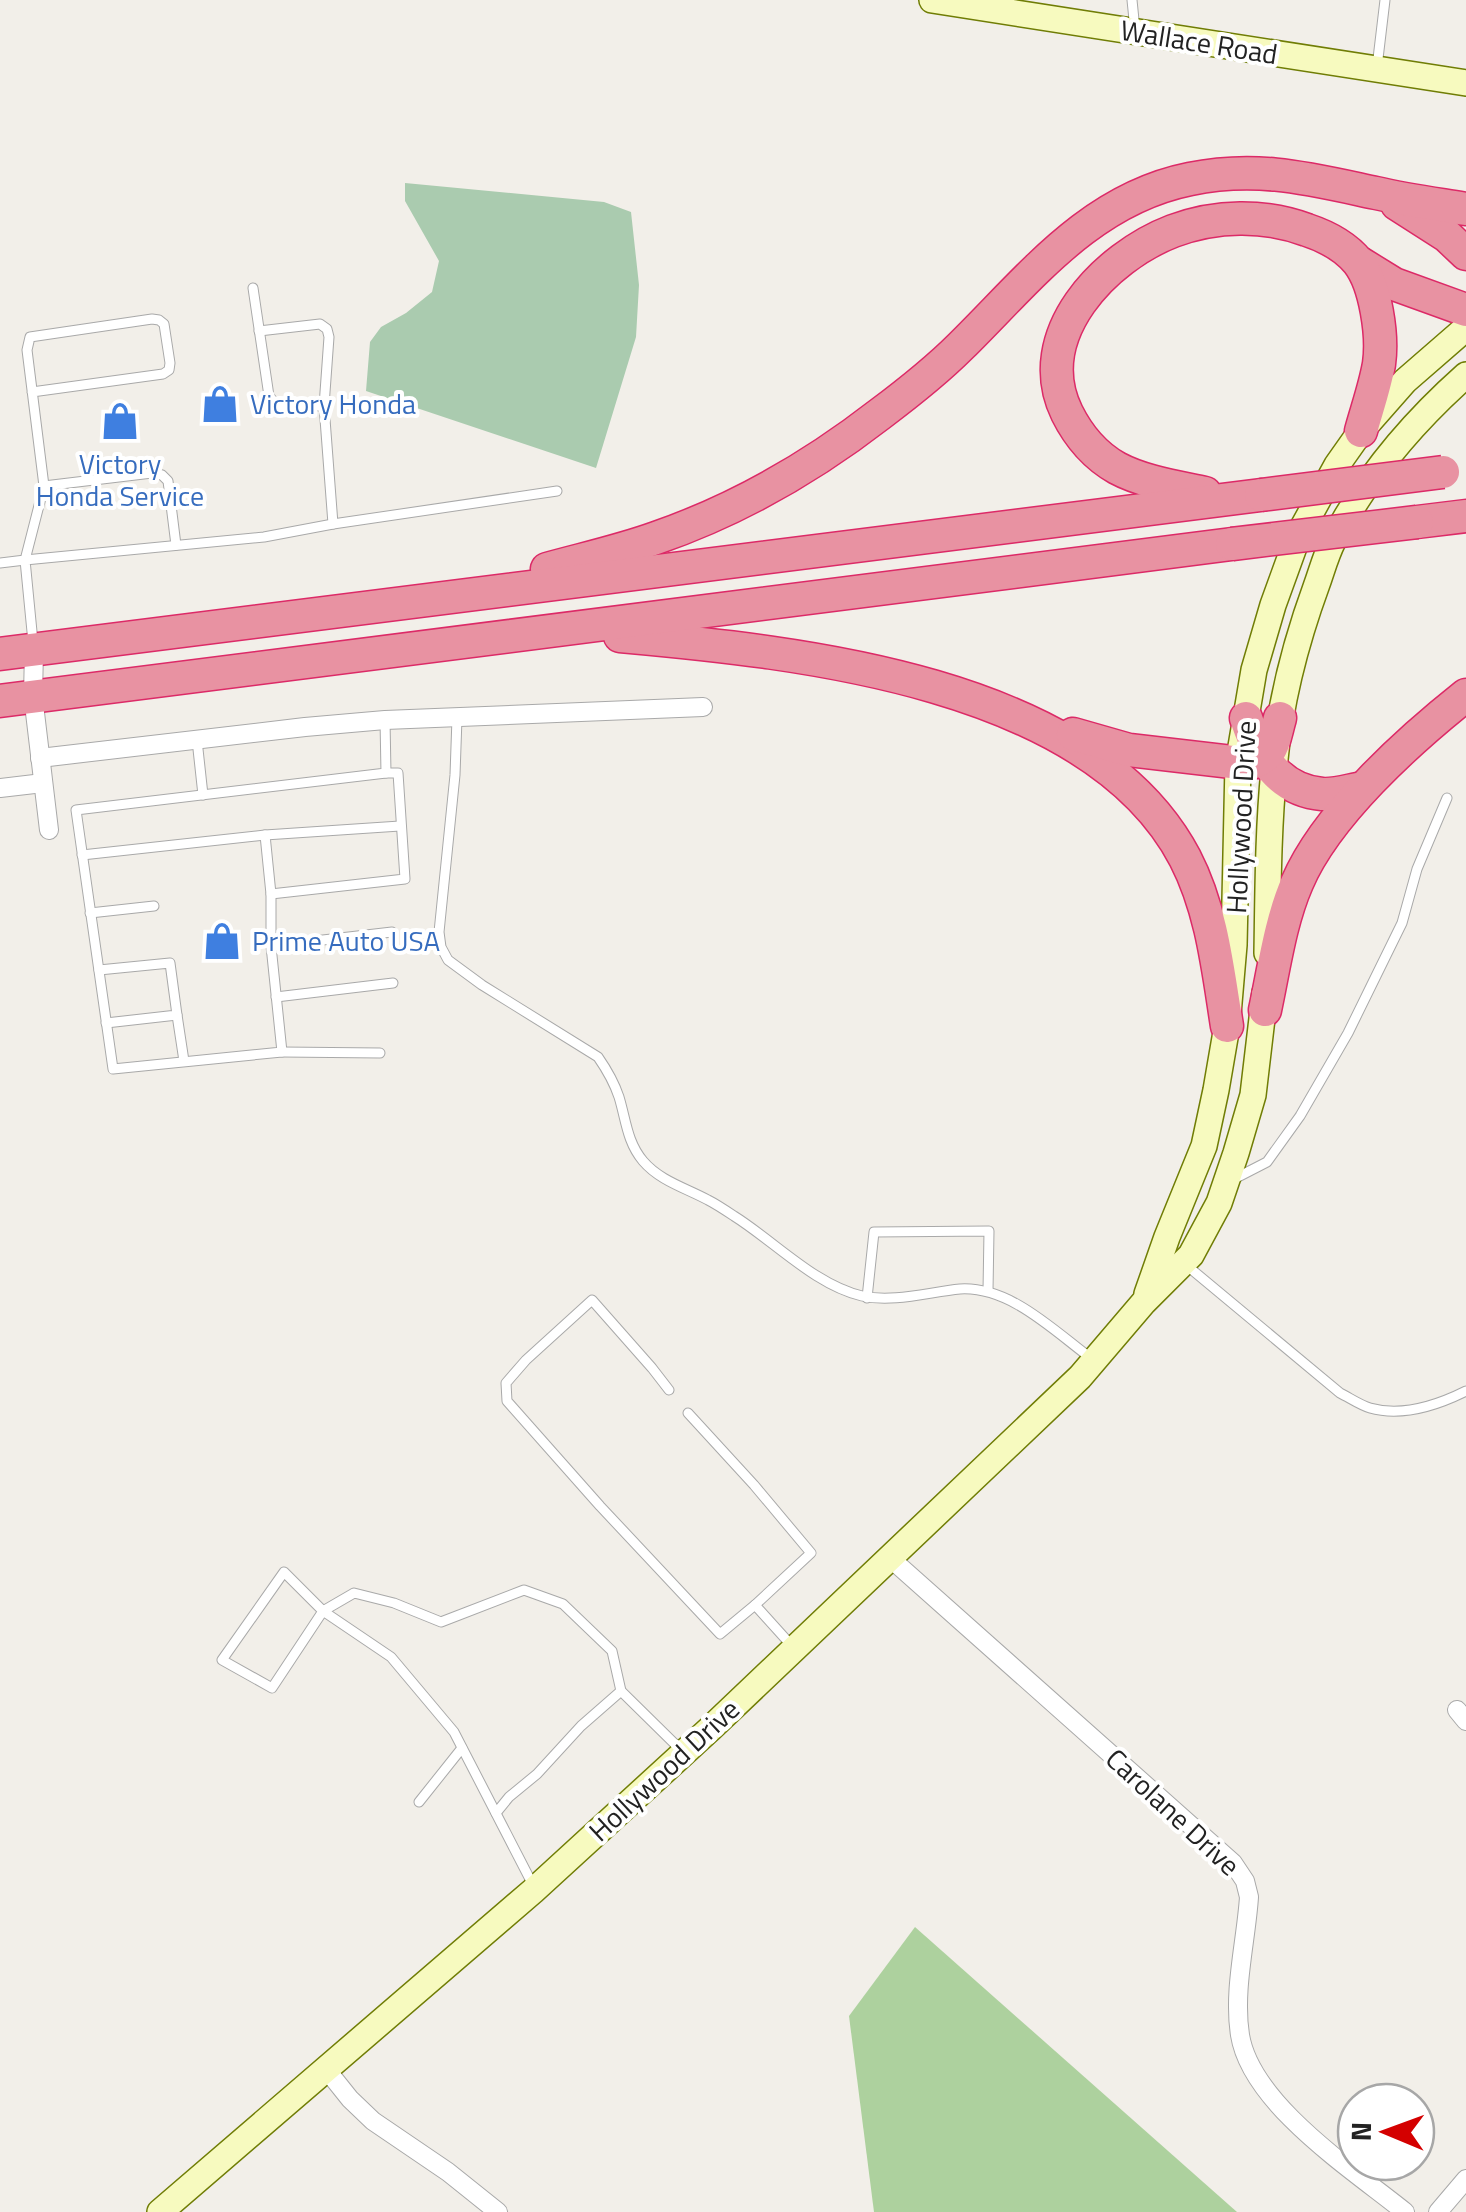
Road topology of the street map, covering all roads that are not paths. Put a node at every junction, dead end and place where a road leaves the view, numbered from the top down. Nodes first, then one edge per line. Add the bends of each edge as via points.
1 (1132, 0) edge
2 (1386, 0) edge
3 (948, 2) edge
4 (1135, 33) junction
5 (1376, 70) junction
6 (1466, 83) edge
7 (1379, 194) junction
8 (1466, 208) edge
9 (1466, 254) edge
10 (1360, 264) junction
11 (253, 288) dead end
12 (1466, 310) edge
13 (1466, 328) edge
14 (259, 330) junction
15 (1466, 374) edge
16 (32, 392) junction
17 (324, 406) junction
18 (1361, 431) junction
19 (1455, 471) edge
20 (44, 486) junction
21 (557, 491) dead end
22 (1245, 497) junction
23 (1466, 516) edge
24 (333, 524) junction
25 (176, 545) junction
26 (24, 560) junction
27 (0, 563) edge
28 (442, 599) junction
29 (556, 630) junction
30 (34, 650) junction
31 (0, 654) edge
32 (1466, 695) edge
33 (16, 699) edge
34 (703, 707) dead end
35 (457, 718) junction
36 (1246, 718) joint
37 (1280, 718) joint
38 (385, 720) junction
39 (1034, 724) junction
40 (197, 740) junction
41 (40, 758) junction
42 (1258, 764) junction
43 (386, 774) junction
44 (43, 783) junction
45 (0, 788) edge
46 (1363, 788) junction
47 (203, 795) junction
48 (1446, 798) dead end
49 (400, 826) junction
50 (49, 830) dead end
51 (265, 834) junction
52 (82, 855) junction
53 (271, 894) junction
54 (154, 906) dead end
55 (90, 913) junction
56 (392, 932) dead end
57 (271, 946) junction
58 (99, 970) junction
59 (393, 983) dead end
60 (276, 997) junction
61 (1265, 1010) junction
62 (177, 1015) junction
63 (106, 1023) junction
64 (1227, 1026) junction
65 (282, 1052) junction
66 (380, 1054) dead end
67 (184, 1061) junction
68 (1226, 1184) junction
69 (1183, 1263) junction
70 (988, 1291) junction
71 (867, 1298) junction
72 (1144, 1302) junction
73 (1094, 1360) junction
74 (668, 1390) dead end
75 (1466, 1391) edge
76 (688, 1413) dead end
77 (890, 1557) junction
78 (756, 1605) junction
79 (323, 1611) junction
80 (794, 1648) junction
81 (621, 1691) junction
82 (462, 1748) junction
83 (684, 1752) junction
84 (419, 1802) dead end
85 (496, 1813) junction
86 (535, 1889) junction
87 (326, 2070) junction
88 (1466, 2179) edge
89 (160, 2212) edge
90 (498, 2212) edge
91 (1405, 2212) edge
92 (1438, 2212) edge

1 - 4 lane
2 - 5 lane
3 - 4 main road, Wallace Road
4 - 5 main road, Wallace Road
5 - 6 main road, Wallace Road
7 - 8 highway
7 - 9 highway
7 - 28 highway via 1240,172 1150,190 1072,235 957,350 808,466 657,538
10 - 12 highway
10 - 18 highway via 1379,324 1379,362
10 - 22 highway via 1341,246 1290,224 1219,220 1138,248 1109,269 1068,322 1057,376 1062,404 1094,453 1162,484
11 - 14 lane
13 - 18 main road, Hollywood Drive
14 - 17 lane via 271,400
14 - 17 lane via 320,324 327,330
15 - 37 main road, Hollywood Drive via 1406,434 1332,543 1294,652
16 - 16 lane via 30,337 152,319 164,324 170,363 164,374
16 - 20 lane
17 - 24 lane
18 - 36 main road, Hollywood Drive via 1298,536 1268,621
19 - 22 highway, bridge
20 - 25 lane via 162,474
20 - 26 lane
21 - 24 lane
22 - 28 highway
23 - 29 highway, bridge
24 - 25 lane
25 - 26 lane
26 - 27 lane
26 - 30 lane
28 - 30 highway
29 - 33 highway
29 - 39 highway via 734,646 834,663 964,696
30 - 31 highway
30 - 33 street
32 - 46 highway
33 - 41 street
34 - 35 street
35 - 38 street
35 - 71 lane via 439,932 448,960 598,1057 610,1073 626,1132 646,1164 741,1220 828,1283
36 - 42 highway
37 - 42 highway via 1271,751
38 - 40 street
38 - 43 lane
39 - 42 highway via 1129,750
39 - 64 highway via 1103,765 1160,818 1200,890
40 - 41 street
40 - 47 lane
41 - 44 street
42 - 46 highway via 1308,791
42 - 61 main road, Hollywood Drive
42 - 64 main road, Hollywood Drive
43 - 47 lane
43 - 49 lane via 398,773
44 - 45 street
44 - 50 street
46 - 61 highway via 1296,884
47 - 52 lane via 76,810
48 - 68 lane via 1402,923 1348,1033 1267,1162
49 - 51 lane
49 - 53 lane via 404,879
51 - 52 lane
51 - 53 lane
52 - 55 lane
53 - 57 lane
54 - 55 lane
55 - 58 lane
56 - 57 lane
57 - 60 lane
58 - 62 lane via 170,963
58 - 63 lane
59 - 60 lane
60 - 65 lane
61 - 68 main road, Hollywood Drive via 1252,1095
62 - 63 lane
62 - 67 lane
63 - 67 lane via 113,1068
64 - 72 main road, Hollywood Drive via 1204,1146
65 - 66 lane
65 - 67 lane
68 - 69 main road, Hollywood Drive
69 - 72 main road, Hollywood Drive
69 - 75 lane via 1340,1393 1370,1408 1441,1404
70 - 71 lane
70 - 71 lane via 989,1230 874,1232
70 - 73 lane via 1010,1299
72 - 73 main road, Hollywood Drive
73 - 77 main road, Hollywood Drive
74 - 78 lane via 592,1300 506,1383 507,1401 720,1634
76 - 78 lane via 811,1553
77 - 80 main road, Hollywood Drive
77 - 91 street, Carolane Drive via 1233,1863 1249,1897 1238,2004 1250,2064 1293,2121
78 - 80 lane
79 - 79 lane via 272,1688 222,1660 284,1572
79 - 81 lane via 354,1592 441,1622 524,1590 563,1604 612,1651
79 - 82 lane via 391,1658
80 - 83 main road, Hollywood Drive
81 - 83 lane
81 - 85 lane
82 - 84 lane
82 - 85 lane
83 - 86 main road, Hollywood Drive
85 - 86 lane
86 - 87 main road, Hollywood Drive
87 - 89 main road, Hollywood Drive
87 - 90 street via 373,2121
88 - 92 street

